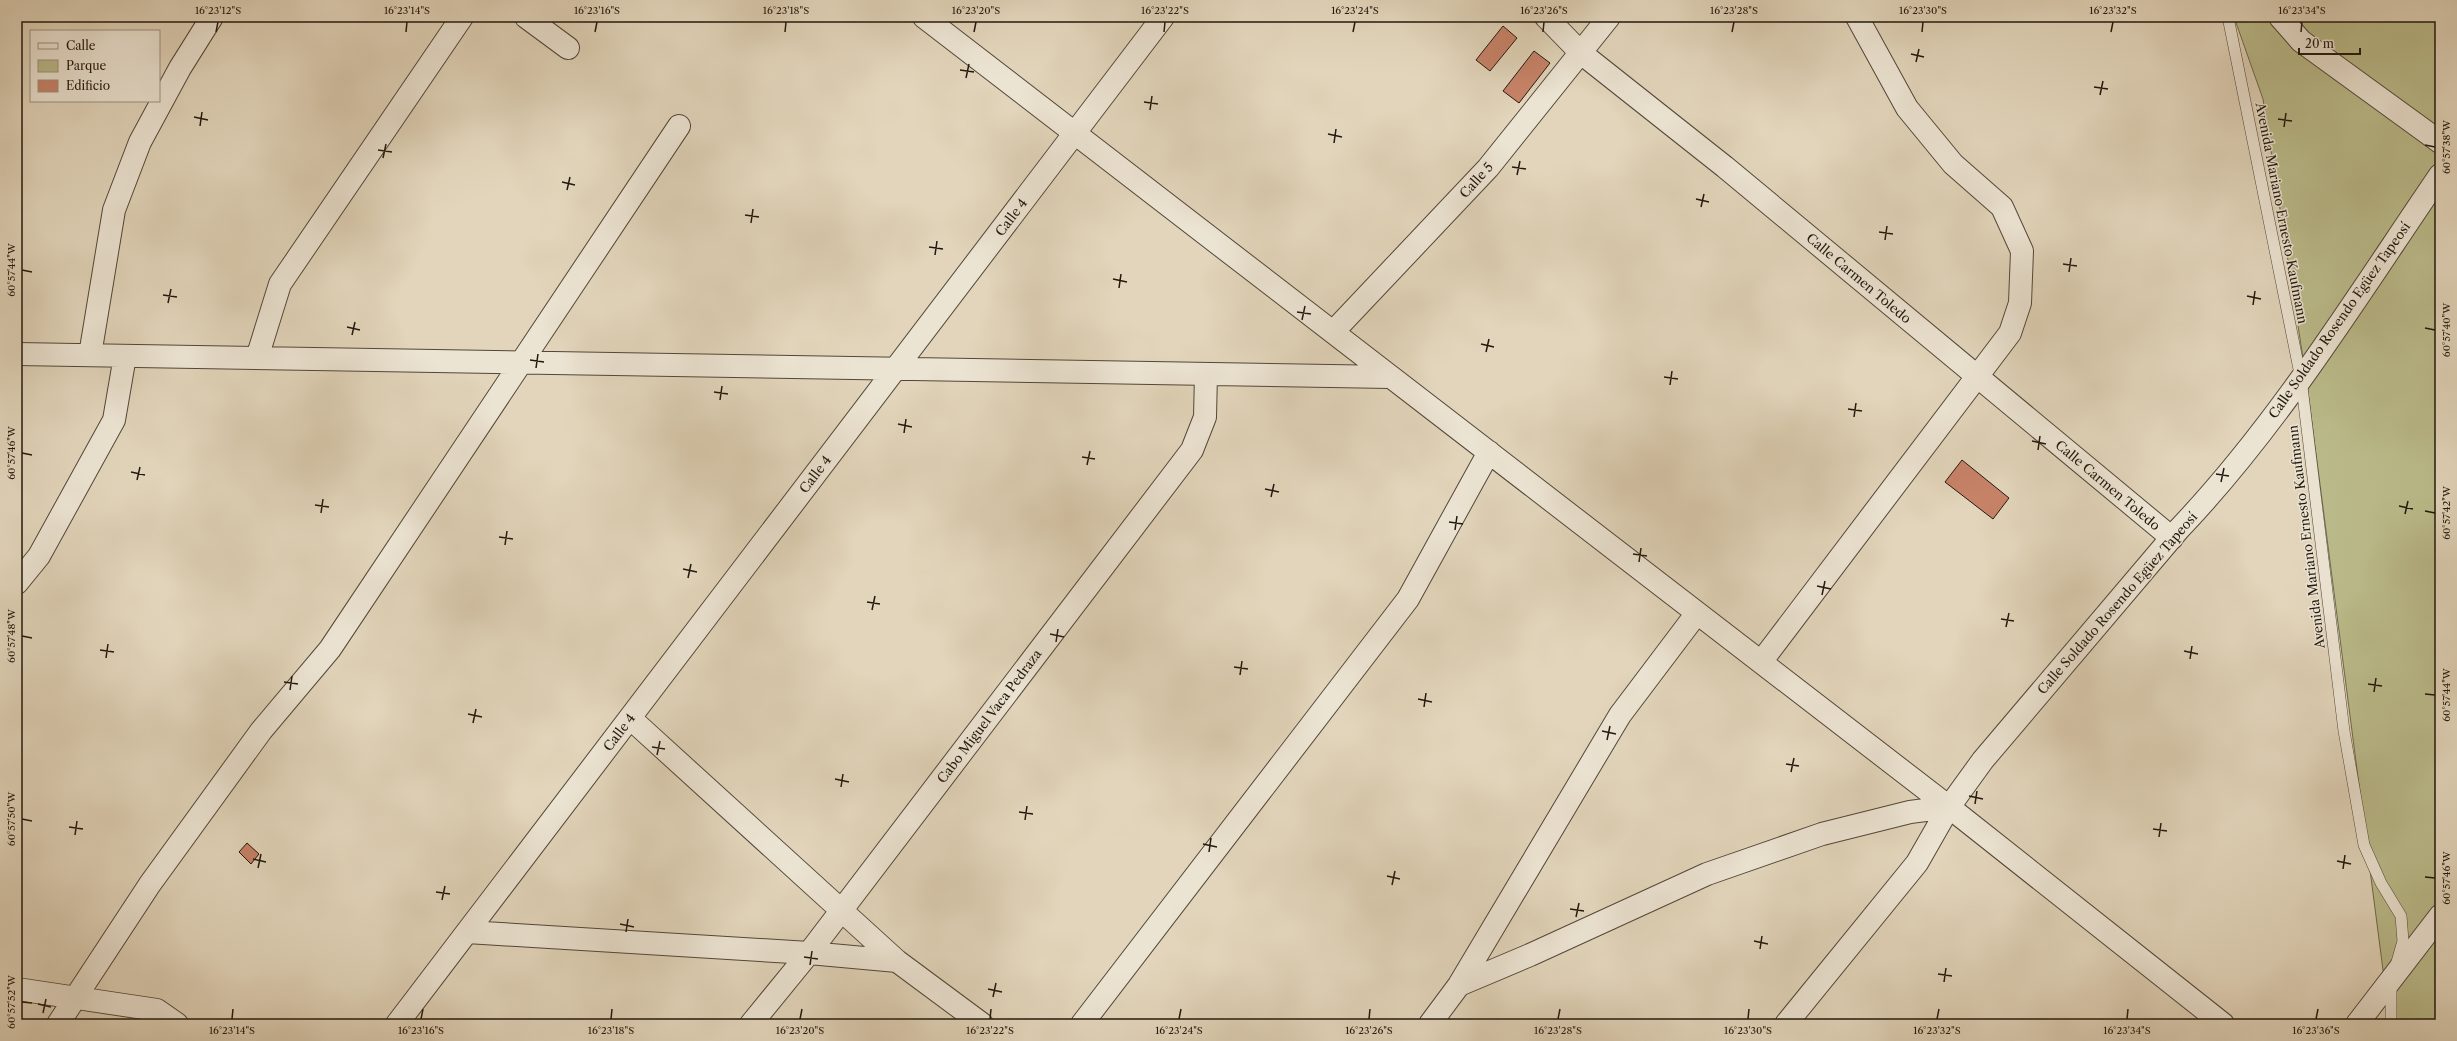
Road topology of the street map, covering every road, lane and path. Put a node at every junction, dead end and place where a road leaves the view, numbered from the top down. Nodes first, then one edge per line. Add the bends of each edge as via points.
1 (212, 17) edge
2 (462, 17) edge
3 (526, 17) edge
4 (924, 17) edge
5 (1163, 17) edge
6 (1546, 17) edge
7 (1608, 17) edge
8 (1857, 17) edge
9 (2228, 17) edge
10 (2280, 17) edge
11 (568, 48) dead end
12 (1581, 53) junction
13 (679, 126) dead end
14 (1075, 133) junction
15 (2440, 142) edge
16 (2440, 175) edge
17 (1333, 332) junction
18 (17, 354) edge
19 (90, 355) junction
20 (125, 356) junction
21 (257, 358) junction
22 (520, 362) junction
23 (896, 369) junction
24 (1206, 374) junction
25 (1977, 376) junction
26 (1390, 377) junction
27 (2301, 379) junction
28 (1488, 452) junction
29 (2172, 538) junction
30 (17, 583) edge
31 (1697, 613) junction
32 (1761, 662) junction
33 (630, 718) junction
34 (1949, 807) junction
35 (841, 910) junction
36 (2440, 916) edge
37 (467, 932) junction
38 (809, 953) junction
39 (897, 961) junction
40 (2392, 978) junction
41 (1459, 985) junction
42 (17, 989) edge
43 (76, 998) junction
44 (58, 1024) edge
45 (177, 1024) edge
46 (397, 1024) edge
47 (751, 1024) edge
48 (982, 1024) edge
49 (1082, 1024) edge
50 (1430, 1024) edge
51 (1786, 1024) edge
52 (2222, 1024) edge
53 (2357, 1024) edge
54 (2392, 1024) edge

1 - 19 street via 180,68 140,142 114,210
2 - 21 street via 280,284
3 - 11 street
4 - 14 street
5 - 14 street, Calle 4
6 - 12 street, Calle Carmen Toledo
7 - 12 street, Calle 5
8 - 25 street via 1907,108 1953,164 2002,206 2022,251 2020,303 2010,333
9 - 27 lane, Avenida Mariano Ernesto Kaufmann
10 - 15 street via 2301,41
12 - 17 street, Calle 5 via 1488,168
12 - 25 street, Calle Carmen Toledo via 1726,167
13 - 22 street
14 - 17 street
14 - 23 street, Calle 4
16 - 27 street, Calle Soldado Rosendo Egüez Tapeosí
17 - 26 street
18 - 19 street
19 - 20 street
20 - 21 street
20 - 30 street via 114,420 39,556
21 - 22 street
22 - 23 street
22 - 43 street via 330,649 257,737 150,884
23 - 24 street
23 - 33 street, Calle 4
24 - 26 street
24 - 35 street, Cabo Miguel Vaca Pedraza via 1205,417 1192,450
25 - 29 street, Calle Carmen Toledo
25 - 32 street
26 - 28 street
27 - 29 street, Calle Soldado Rosendo Egüez Tapeosí via 2206,500
27 - 40 lane, Avenida Mariano Ernesto Kaufmann via 2344,731 2364,845 2381,883 2401,916 2403,941
28 - 31 street
28 - 49 street via 1408,599
29 - 34 street, Calle Soldado Rosendo Egüez Tapeosí via 1983,760
31 - 32 street
31 - 41 street via 1620,715
32 - 34 street
33 - 35 street
33 - 37 street, Calle 4
34 - 41 street via 1910,812 1822,834 1707,874
34 - 51 street, Calle Soldado Rosendo Egüez Tapeosí via 1917,863
34 - 52 street
35 - 38 street, Cabo Miguel Vaca Pedraza
35 - 39 street
36 - 40 street
37 - 38 street
37 - 46 street, Calle 4
38 - 39 street
38 - 47 street, Cabo Miguel Vaca Pedraza
39 - 48 street
40 - 53 street
40 - 54 lane, Avenida Mariano Ernesto Kaufmann
41 - 50 street
42 - 43 street
43 - 44 street
43 - 45 street via 157,1010

